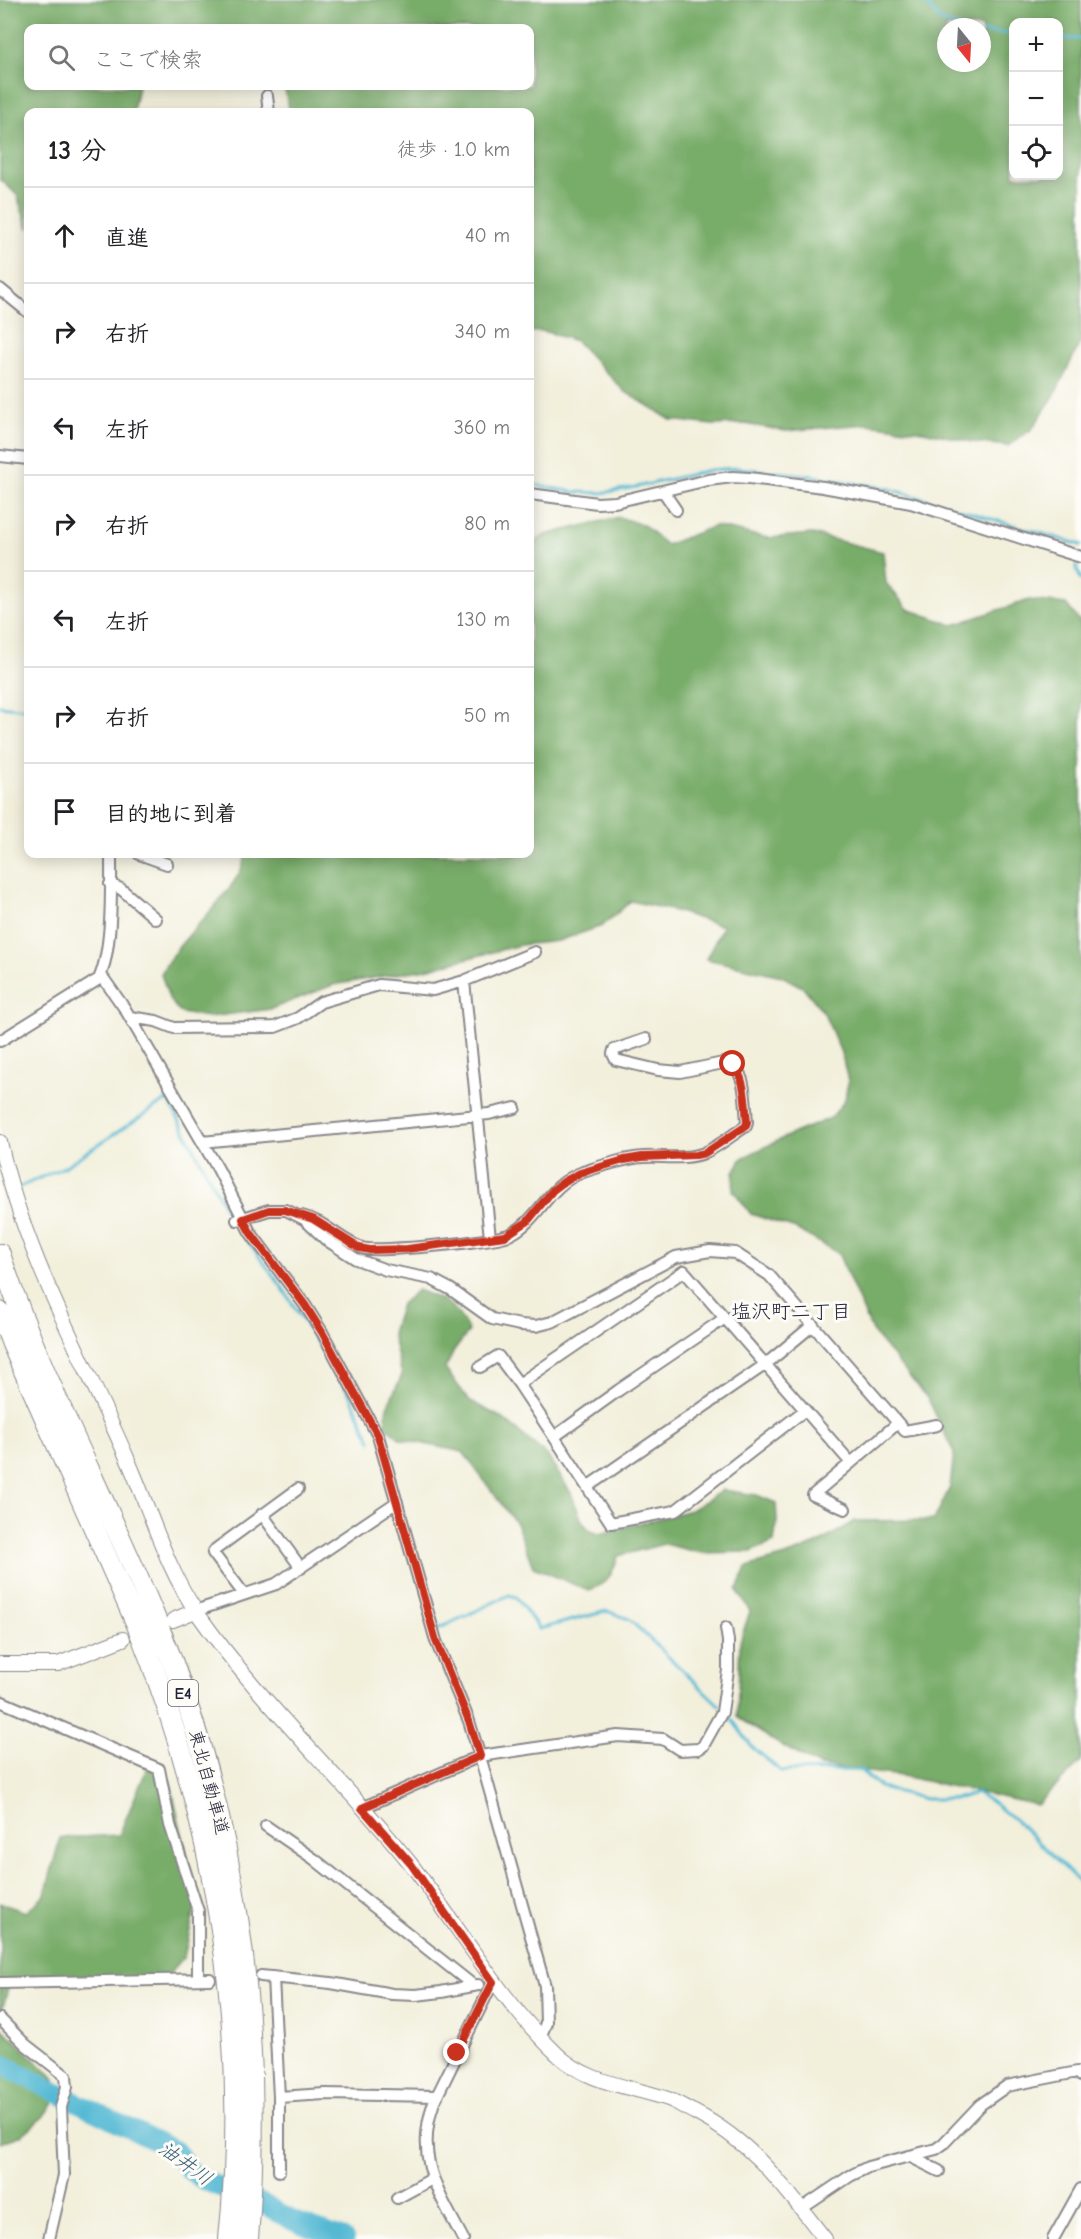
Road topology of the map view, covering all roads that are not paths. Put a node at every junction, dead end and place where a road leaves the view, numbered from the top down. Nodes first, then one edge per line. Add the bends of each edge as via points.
1 (267, 96) dead end
2 (268, 108) edge
3 (0, 289) edge
4 (24, 309) edge
5 (0, 456) edge
6 (24, 459) edge
7 (663, 491) junction
8 (534, 495) edge
9 (676, 510) dead end
10 (1081, 557) edge
11 (111, 858) edge
12 (150, 858) edge
13 (167, 864) dead end
14 (110, 884) junction
15 (156, 919) dead end
16 (535, 952) dead end
17 (101, 975) junction
18 (464, 981) junction
19 (130, 1017) junction
20 (646, 1039) dead end
21 (0, 1041) edge
22 (515, 1108) dead end
23 (478, 1115) junction
24 (0, 1142) edge
25 (202, 1142) junction
26 (296, 1215) junction
27 (240, 1219) junction
28 (490, 1238) junction
29 (0, 1254) edge
30 (0, 1312) edge
31 (725, 1317) junction
32 (813, 1325) junction
33 (766, 1364) junction
34 (480, 1367) dead end
35 (519, 1384) junction
36 (805, 1410) junction
37 (898, 1423) junction
38 (938, 1425) dead end
39 (554, 1437) junction
40 (851, 1464) junction
41 (587, 1487) junction
42 (298, 1490) dead end
43 (397, 1503) junction
44 (845, 1509) dead end
45 (262, 1514) junction
46 (302, 1568) junction
47 (243, 1593) junction
48 (195, 1611) junction
49 (173, 1620) dead end
50 (726, 1629) dead end
51 (123, 1639) dead end
52 (0, 1664) edge
53 (0, 1701) edge
54 (480, 1756) junction
55 (362, 1808) junction
56 (266, 1826) dead end
57 (261, 1976) dead end
58 (273, 1977) junction
59 (198, 1979) junction
60 (210, 1979) dead end
61 (493, 1982) junction
62 (0, 1983) edge
63 (474, 1986) junction
64 (0, 2019) edge
65 (540, 2038) junction
66 (1081, 2076) edge
67 (437, 2096) junction
68 (279, 2097) junction
69 (909, 2156) junction
70 (279, 2171) dead end
71 (939, 2171) dead end
72 (432, 2179) junction
73 (1080, 2192) edge
74 (397, 2198) dead end
75 (801, 2209) junction
76 (243, 2227) edge
77 (49, 2239) edge
78 (229, 2239) edge
79 (463, 2239) edge
80 (825, 2239) edge
81 (1053, 2239) edge

1 - 2 street
3 - 4 street
5 - 6 street
7 - 8 street via 597,503
7 - 9 street
7 - 10 street via 733,477 823,488 911,503
11 - 14 street
12 - 13 street
14 - 15 street
14 - 17 street via 107,951
16 - 18 street
17 - 19 street
17 - 21 street via 92,985
18 - 19 street via 433,990 379,985 321,1002 298,1018 275,1027 174,1028
18 - 23 street
19 - 25 street
20 - 28 street via 614,1050 616,1060 680,1072 733,1064 744,1091 746,1126 705,1153 642,1157 580,1173 553,1190 521,1228 510,1235
22 - 23 street
23 - 25 street
23 - 28 street
24 - 48 street via 7,1175 45,1282
25 - 27 street
26 - 27 street via 269,1210
26 - 28 street via 313,1219 359,1248 370,1250
26 - 32 street via 356,1259 431,1279 504,1323 537,1326 552,1322 676,1257 724,1251 735,1253 770,1275
27 - 43 street via 322,1332 378,1436
29 - 76 highway, 東北自動車道 / E4 via 65,1419 155,1617 209,1776 234,1888 247,1987 254,2162
30 - 76 highway, 東北自動車道 / E4 via 137,1624 191,1781 225,1955 232,2030 235,2152
31 - 33 street
31 - 35 street via 684,1271
31 - 39 street
32 - 33 street
32 - 37 street
33 - 36 street
33 - 41 street
34 - 35 street via 498,1356
35 - 39 street
36 - 40 street
36 - 41 street via 675,1510 611,1523
37 - 38 street via 905,1431
37 - 40 street
39 - 41 street
40 - 44 street via 813,1495
42 - 45 street
43 - 46 street
43 - 54 street via 436,1641
45 - 46 street
45 - 47 street via 213,1553
46 - 47 street via 276,1584
47 - 48 street
48 - 49 street
48 - 55 street
50 - 54 street via 728,1670 722,1713 698,1749 680,1750 663,1738 618,1736
51 - 52 street via 58,1664
53 - 59 street via 159,1769 170,1825 198,1911
54 - 55 street
54 - 65 street via 545,1986 546,2023
55 - 61 street via 411,1864
56 - 63 street via 314,1859
57 - 58 street
58 - 63 street via 392,1994 416,1995
58 - 68 street
59 - 60 street
59 - 62 street
61 - 63 street
61 - 65 street
61 - 67 street
64 - 77 street via 66,2076 61,2107 64,2175
65 - 75 street via 560,2057 597,2079 669,2099 710,2120 741,2141
66 - 69 street via 1077,2072 1007,2086 980,2105 943,2144
67 - 68 street
67 - 72 street via 425,2139
68 - 70 street
69 - 71 street
69 - 75 street via 868,2167
72 - 74 street
72 - 79 street
73 - 81 street
75 - 80 street
76 - 78 highway, 東北自動車道 / E4

